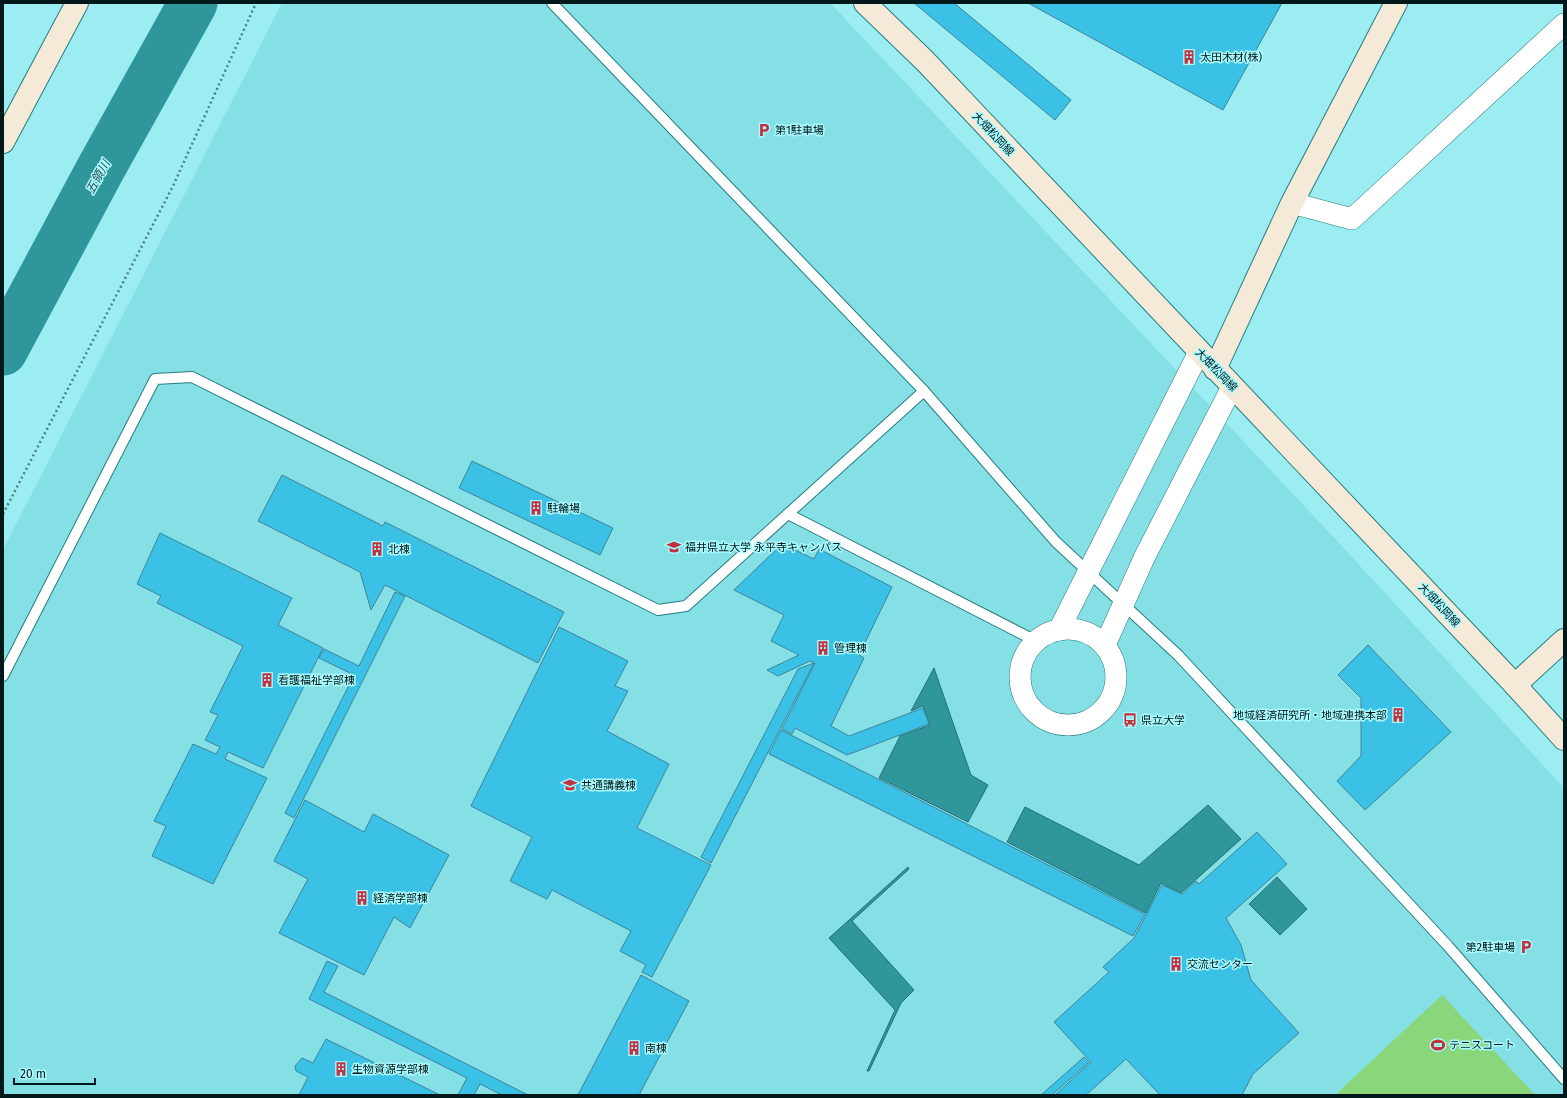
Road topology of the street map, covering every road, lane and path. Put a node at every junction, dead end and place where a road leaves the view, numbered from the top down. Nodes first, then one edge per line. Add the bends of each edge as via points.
1 (77, 3) edge
2 (256, 3) edge
3 (552, 3) edge
4 (865, 3) edge
5 (1396, 3) edge
6 (1564, 24) edge
7 (3, 142) edge
8 (1292, 203) junction
9 (1199, 352) junction
10 (1215, 369) junction
11 (1232, 387) junction
12 (924, 391) junction
13 (3, 514) edge
14 (788, 514) junction
15 (1089, 572) junction
16 (1124, 605) junction
17 (1059, 630) junction
18 (1564, 640) edge
19 (1036, 641) junction
20 (1104, 645) junction
21 (3, 676) edge
22 (1515, 685) junction
23 (1564, 739) edge
24 (1564, 1078) edge

1 - 7 main road
2 - 13 path via 173,186
3 - 12 lane
4 - 9 main road, 大畑松岡線 via 925,61
5 - 8 main road
6 - 8 street via 1352,219
8 - 10 main road
9 - 10 main road, 大畑松岡線
9 - 15 street
10 - 11 main road, 大畑松岡線
11 - 16 street via 1145,556
11 - 22 main road, 大畑松岡線
12 - 14 lane
12 - 15 lane via 1056,542
14 - 19 lane
14 - 21 lane via 686,606 658,610 192,377 155,379
15 - 16 lane
15 - 17 street
16 - 20 street
16 - 24 lane via 1178,655 1448,946
17 - 19 street
17 - 20 street via 1086,633
18 - 22 main road
19 - 20 street via 1023,661 1020,678 1024,694 1032,708 1044,719 1068,725 1085,722 1103,711 1112,697 1116,676 1114,660
22 - 23 main road, 大畑松岡線

